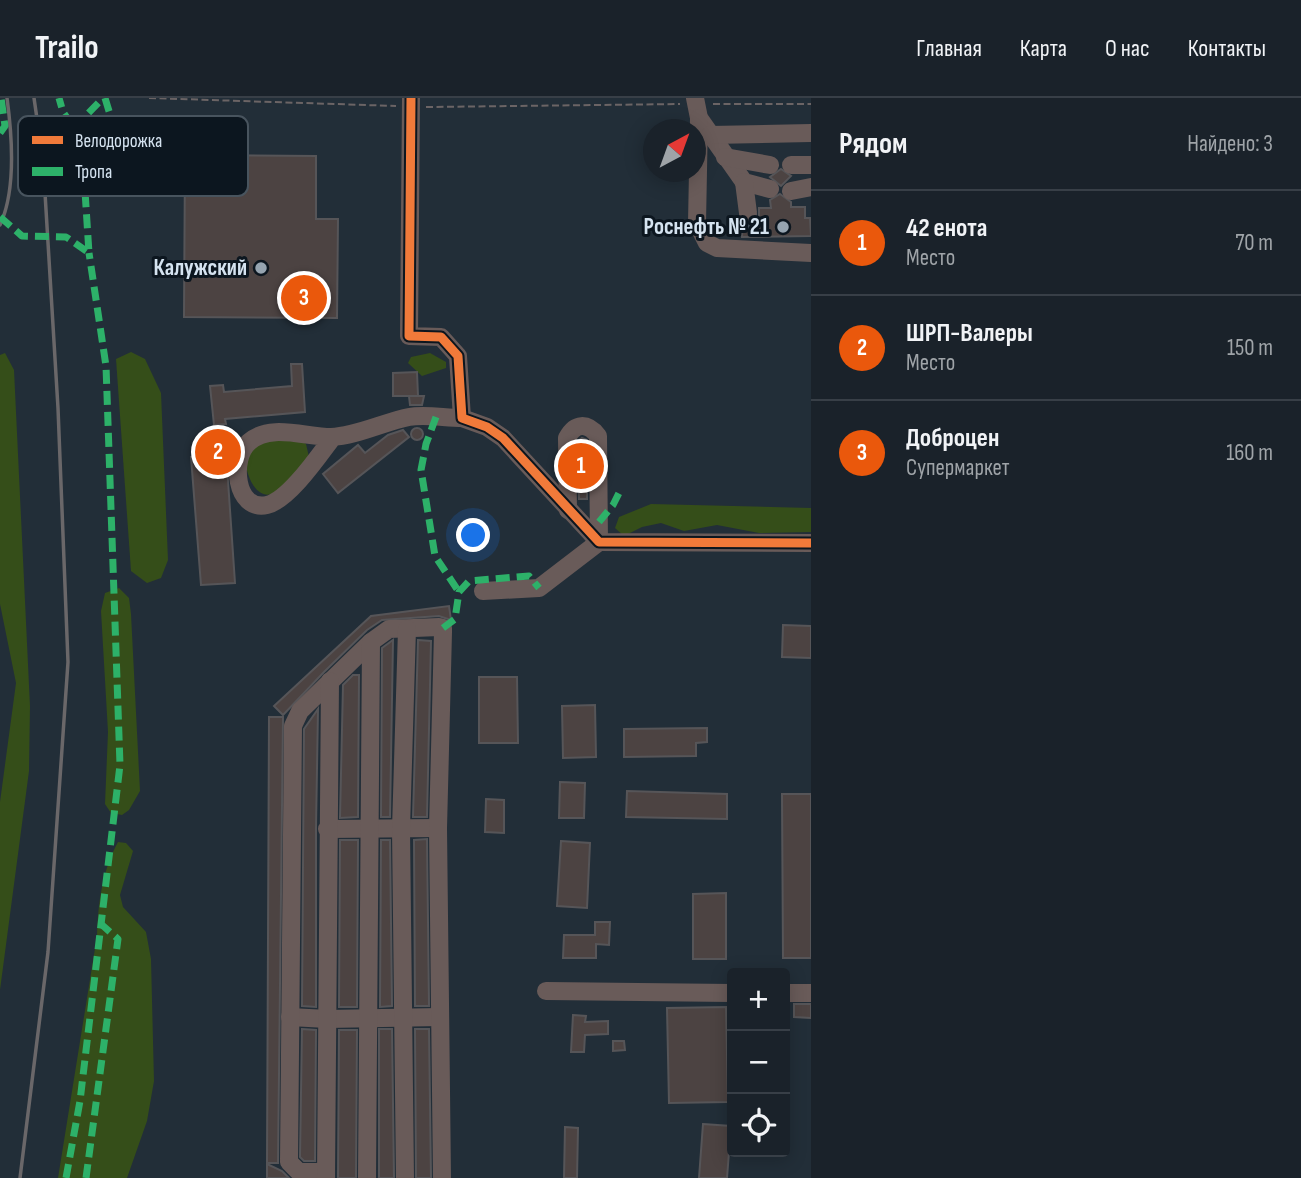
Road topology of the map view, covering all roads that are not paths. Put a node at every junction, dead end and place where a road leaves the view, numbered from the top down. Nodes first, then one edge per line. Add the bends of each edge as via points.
1 (411, 102) edge
2 (697, 107) edge
3 (811, 133) edge
4 (710, 135) junction
5 (725, 157) junction
6 (770, 164) dead end
7 (811, 164) edge
8 (791, 165) dead end
9 (744, 181) junction
10 (811, 187) edge
11 (770, 189) dead end
12 (791, 191) dead end
13 (748, 213) tunnel mouth
14 (811, 253) edge
15 (462, 418) junction
16 (333, 437) junction
17 (568, 510) junction
18 (599, 542) junction
19 (811, 543) edge
20 (483, 591) dead end
21 (407, 629) junction
22 (371, 642) junction
23 (330, 681) junction
24 (368, 827) junction
25 (438, 828) junction
26 (327, 829) junction
27 (401, 829) junction
28 (546, 991) dead end
29 (727, 993) edge
30 (790, 993) edge
31 (811, 993) edge
32 (290, 1017) junction
33 (402, 1017) junction
34 (440, 1017) junction
35 (327, 1019) junction
36 (367, 1019) junction
37 (326, 1175) edge
38 (367, 1178) edge
39 (405, 1178) edge
40 (442, 1178) edge

1 - 15 street via 409,336 441,337 458,356
2 - 4 street
2 - 14 street via 700,236 717,247 748,243
3 - 4 street
4 - 5 street
5 - 6 street
5 - 9 street
7 - 8 street
9 - 11 street
9 - 13 street
10 - 12 street
15 - 16 street via 412,416
15 - 17 street via 502,438
16 - 16 street via 270,432 250,440 237,464 243,495 253,504 269,505 298,482
17 - 18 street
17 - 18 street via 567,438 572,429 587,426 598,436
18 - 19 street
18 - 20 street via 539,588
21 - 22 street via 389,629
21 - 25 street via 443,628
21 - 27 street
22 - 23 street
22 - 24 street
23 - 26 street
23 - 32 street via 300,711 293,726
24 - 26 street
24 - 27 street
24 - 36 street
25 - 27 street
25 - 34 street
26 - 35 street
27 - 33 street
28 - 29 street
30 - 31 street
32 - 35 street
32 - 37 street via 289,1162 299,1172
33 - 34 street
33 - 36 street
33 - 39 street
34 - 40 street
35 - 36 street
35 - 37 street
36 - 38 street

